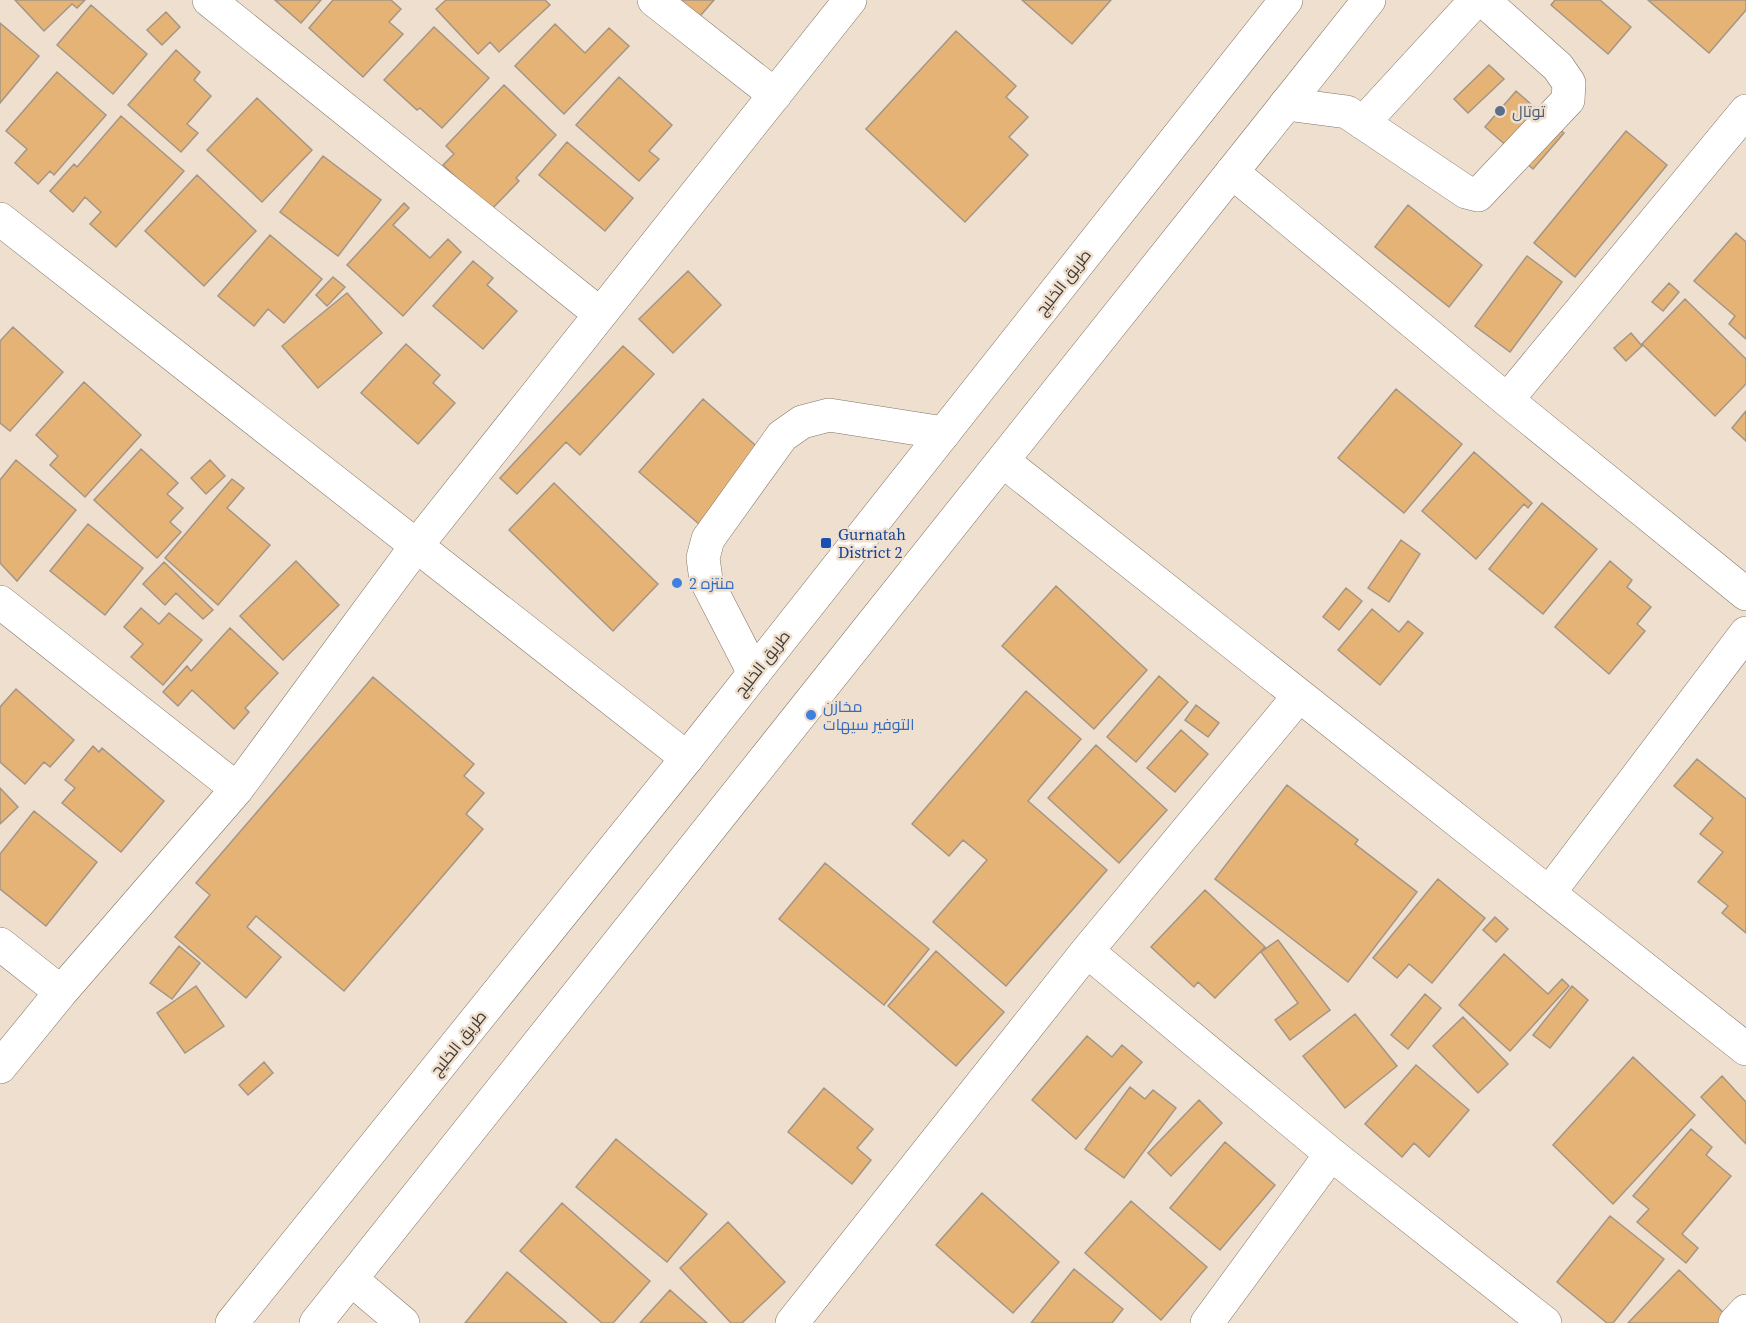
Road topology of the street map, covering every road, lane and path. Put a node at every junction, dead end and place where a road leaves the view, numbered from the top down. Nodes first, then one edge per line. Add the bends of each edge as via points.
1 (208, 0) edge
2 (654, 0) edge
3 (850, 0) edge
4 (1286, 0) edge
5 (1369, 0) edge
6 (1476, 0) edge
7 (1483, 0) edge
8 (775, 95) junction
9 (1286, 104) junction
10 (1746, 111) edge
11 (1363, 123) junction
12 (1232, 172) junction
13 (0, 219) edge
14 (600, 314) junction
15 (1506, 400) junction
16 (944, 433) junction
17 (1003, 461) junction
18 (417, 545) junction
19 (1746, 594) edge
20 (0, 602) edge
21 (1746, 633) edge
22 (754, 673) junction
23 (1299, 696) junction
24 (687, 758) junction
25 (237, 789) junction
26 (1549, 893) junction
27 (0, 944) edge
28 (1087, 951) junction
29 (61, 992) junction
30 (1746, 1049) edge
31 (0, 1067) edge
32 (1331, 1154) junction
33 (351, 1279) junction
34 (1746, 1311) edge
35 (232, 1323) edge
36 (316, 1323) edge
37 (403, 1323) edge
38 (792, 1323) edge
39 (1207, 1323) edge
40 (1545, 1323) edge
41 (1735, 1323) edge

1 - 14 street
2 - 8 street
3 - 8 street
4 - 16 street, طريق الخليج
5 - 9 street
6 - 11 street
7 - 11 street via 1558,68 1569,83 1568,100 1492,183 1478,195 1466,192
8 - 14 street
9 - 11 street via 1347,112
9 - 12 street
10 - 15 street
12 - 15 street
12 - 17 street
13 - 18 street
14 - 18 street
15 - 19 street
16 - 22 street, طريق الخليج
16 - 22 street via 829,415 802,422 782,436 708,539 703,558 706,580
17 - 23 street
17 - 33 street
18 - 24 street
18 - 25 street
20 - 25 street
21 - 26 street
22 - 24 street, طريق الخليج
23 - 26 street
23 - 28 street
24 - 35 street, طريق الخليج
25 - 29 street
26 - 30 street
27 - 29 street
28 - 32 street
28 - 38 street
29 - 31 street
32 - 39 street
32 - 40 street
33 - 36 street
33 - 37 street
34 - 41 street

